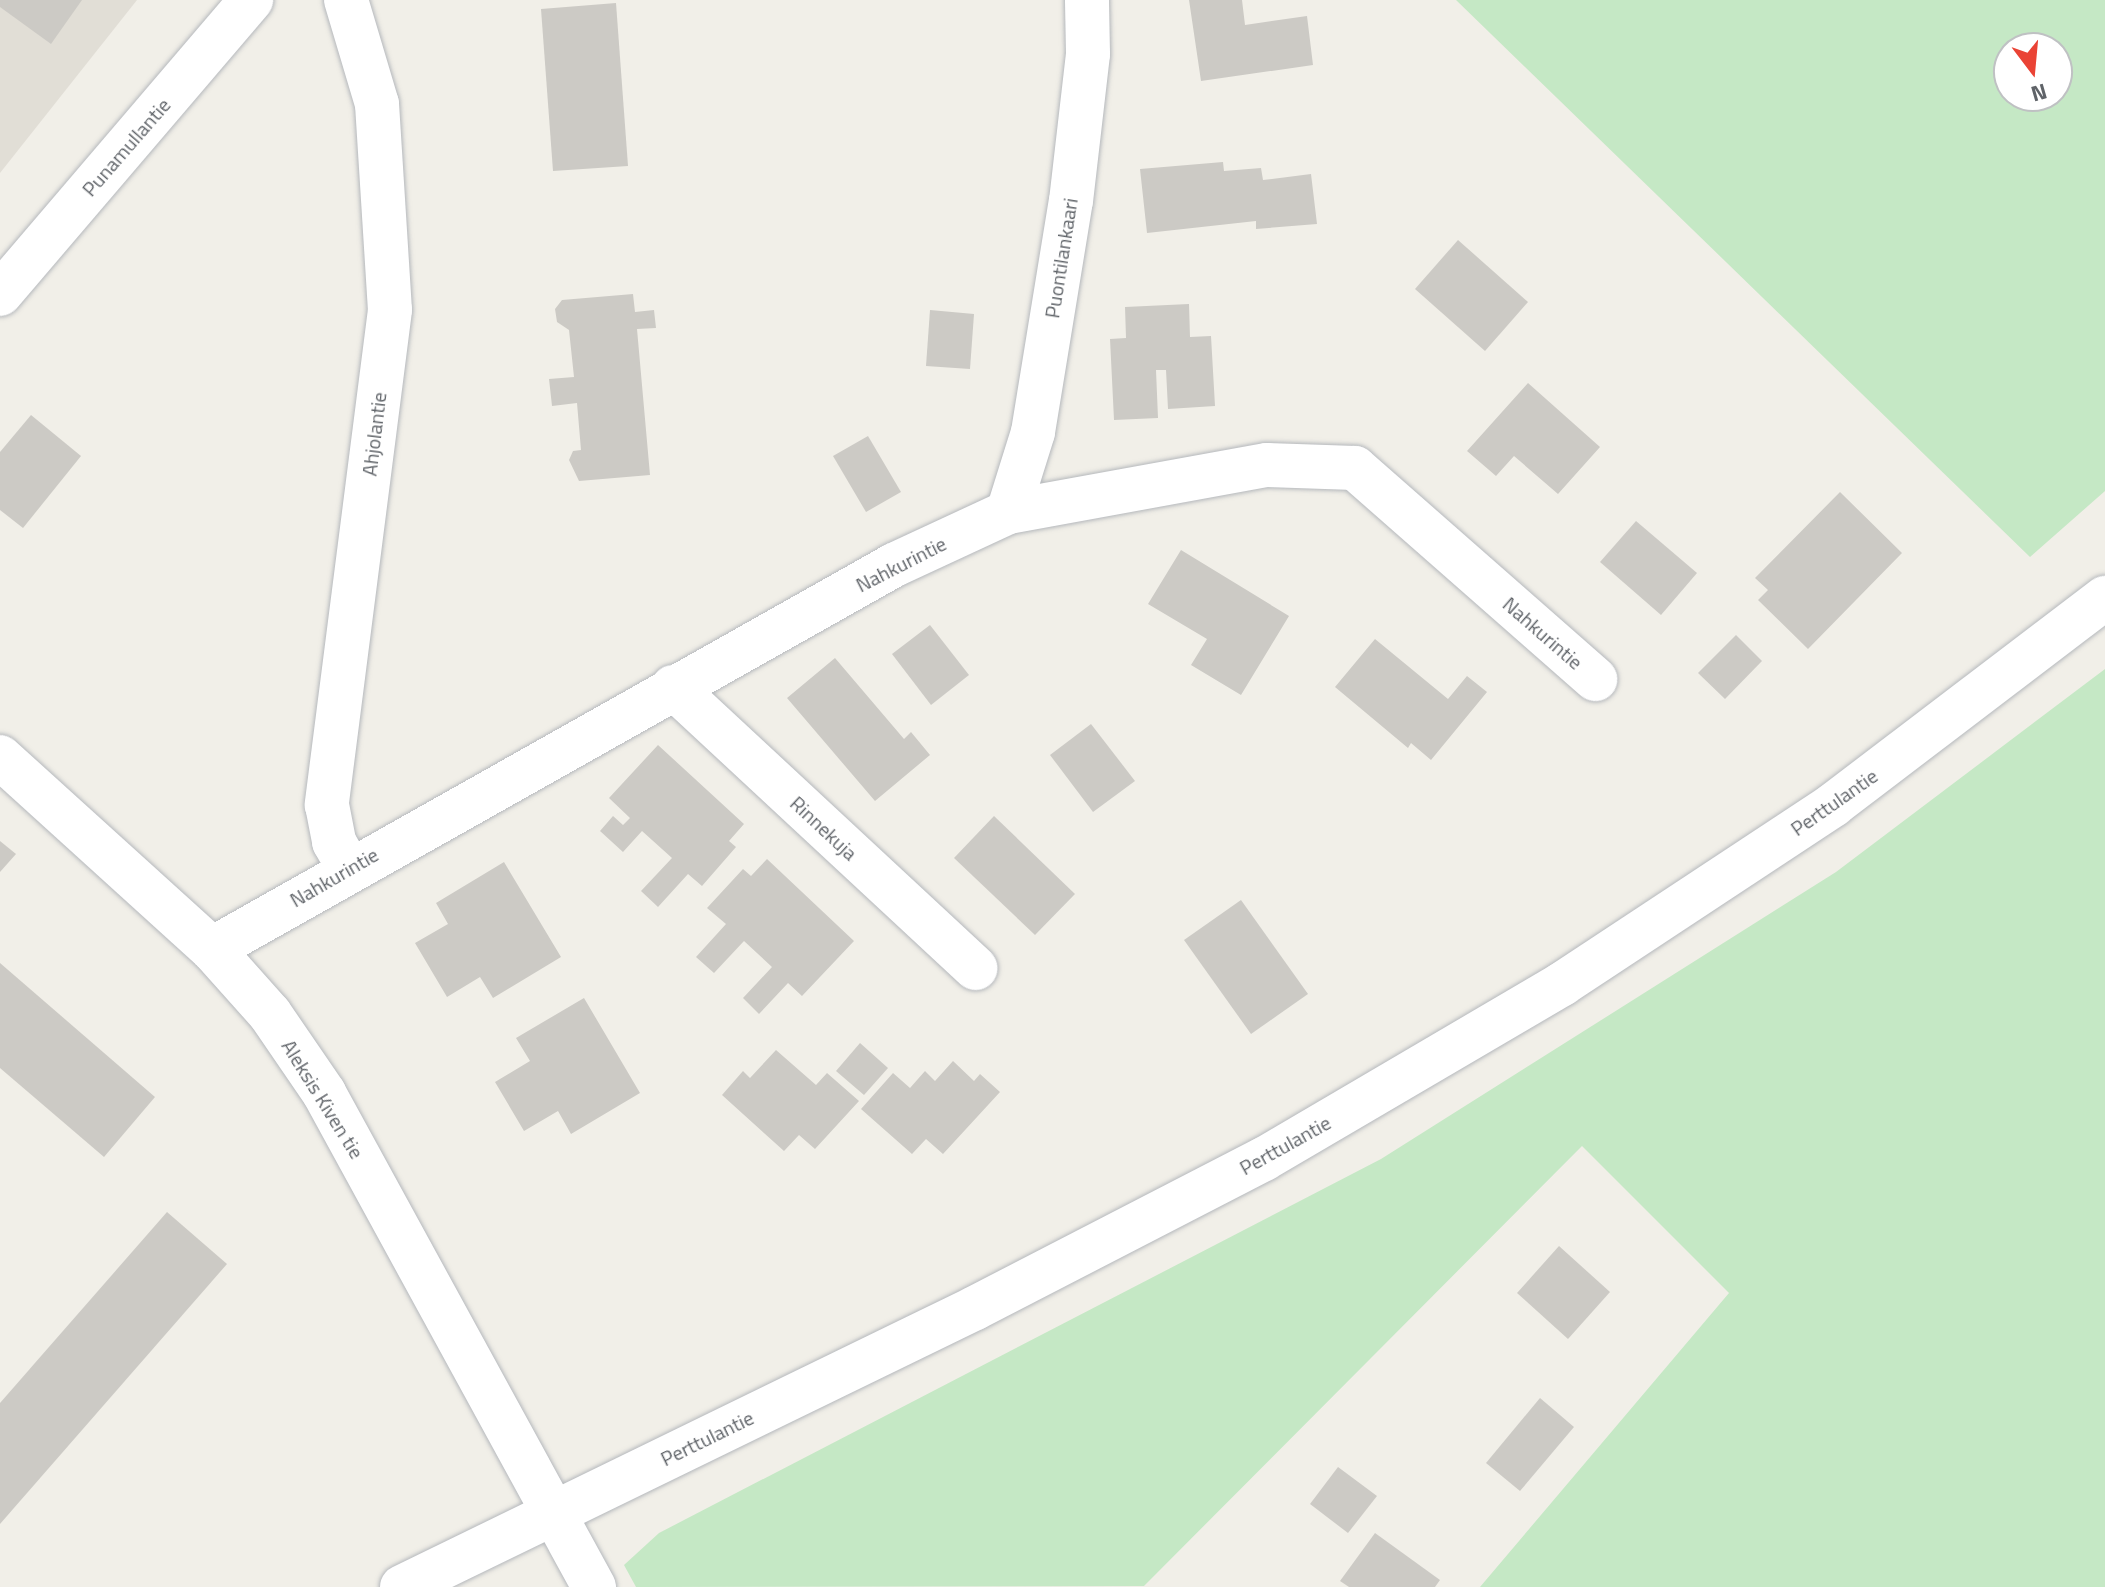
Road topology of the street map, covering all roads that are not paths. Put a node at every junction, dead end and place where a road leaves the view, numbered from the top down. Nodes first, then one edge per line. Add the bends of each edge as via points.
1 (251, 0) edge
2 (346, 0) edge
3 (1087, 0) edge
4 (0, 294) edge
5 (1008, 512) junction
6 (2105, 598) edge
7 (1595, 679) dead end
8 (673, 687) junction
9 (0, 757) edge
10 (349, 868) junction
11 (212, 949) junction
12 (975, 968) dead end
13 (556, 1512) junction
14 (402, 1587) edge
15 (594, 1587) edge

1 - 4 street, Punamullantie
2 - 10 street, Ahjolantie via 377,104 390,310 327,805 334,842
3 - 5 street, Puontilankaari via 1088,54 1071,201 1033,432
5 - 7 street, Nahkurintie via 1267,465 1355,468
5 - 8 street, Nahkurintie via 894,565
6 - 13 street, Perttulantie via 1833,805 1562,984 1264,1159 975,1308
8 - 10 street, Nahkurintie
8 - 12 street, Rinnekuja
9 - 11 street, Aleksis Kiven tie
10 - 11 street, Nahkurintie
11 - 13 street, Aleksis Kiven tie via 270,1014 324,1093
13 - 14 street, Perttulantie
13 - 15 street, Aleksis Kiven tie

